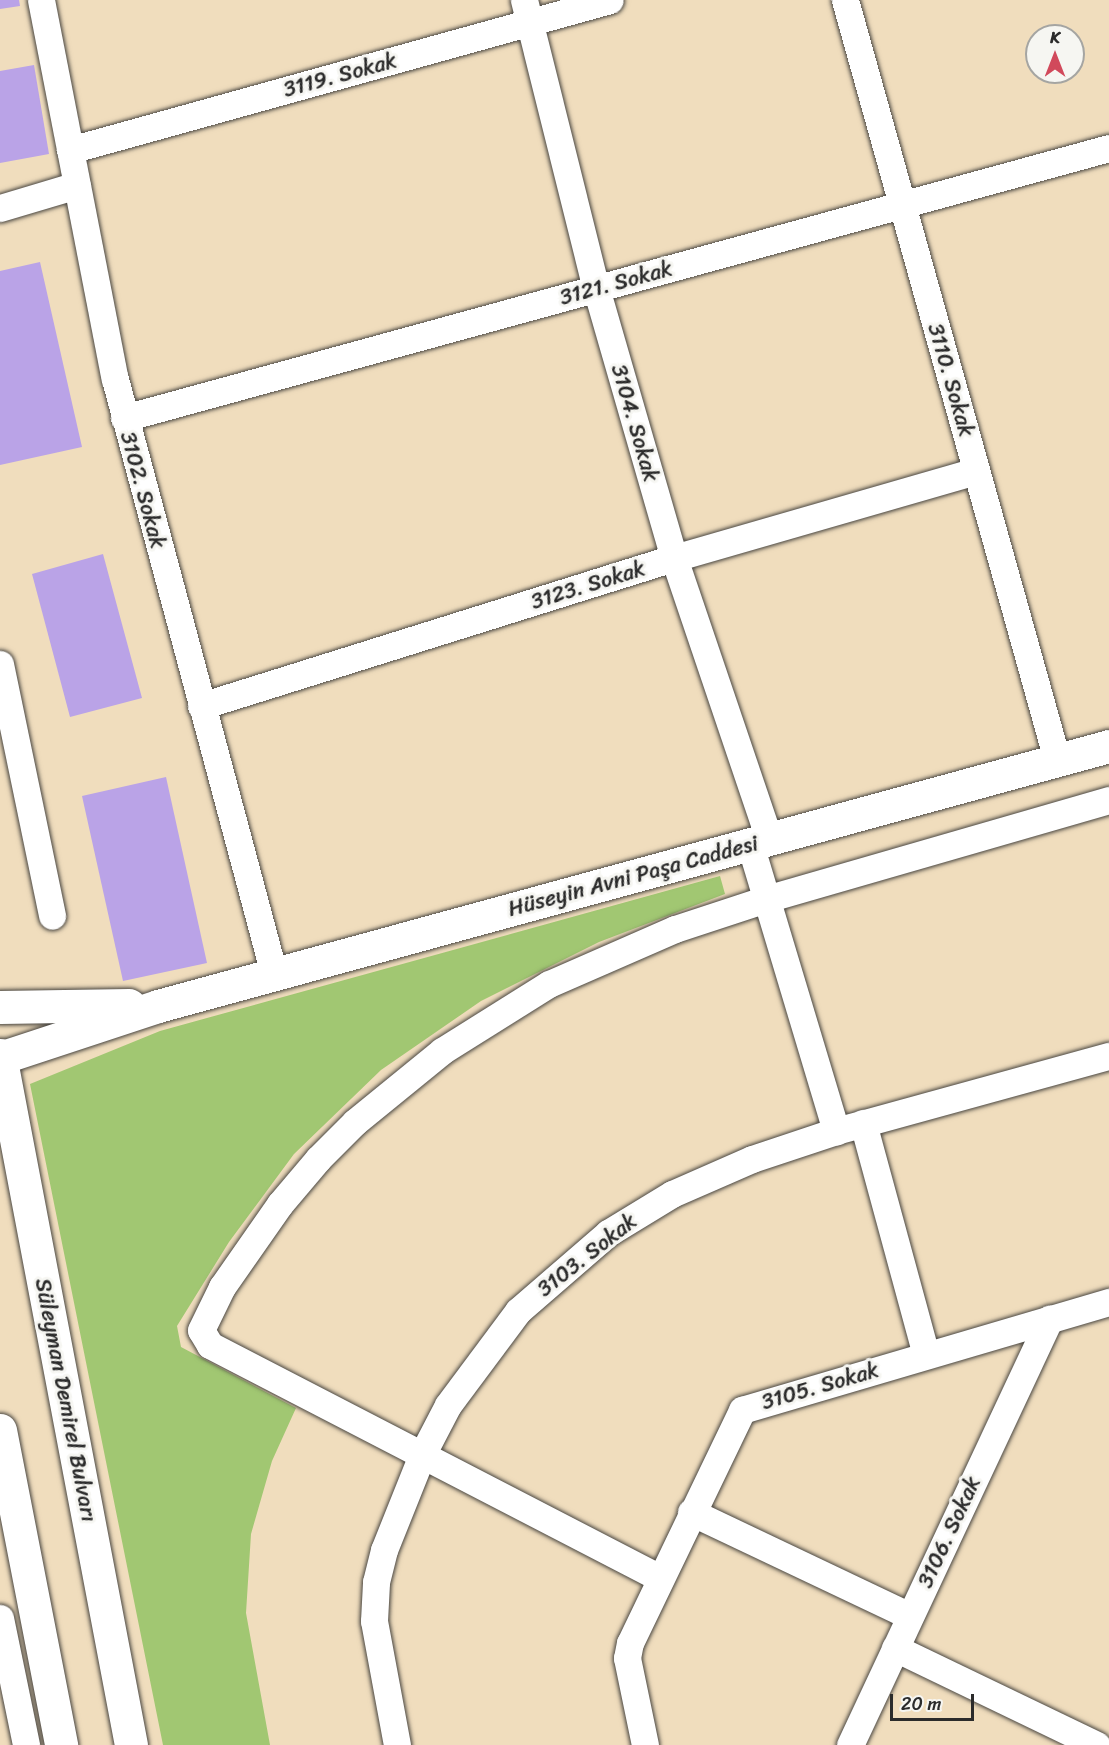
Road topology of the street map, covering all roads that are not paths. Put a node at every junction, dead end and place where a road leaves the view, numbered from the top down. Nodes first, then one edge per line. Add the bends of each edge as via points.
1 (41, 0) edge
2 (610, 0) edge
3 (845, 0) edge
4 (527, 11) edge
5 (1109, 148) edge
6 (70, 150) junction
7 (77, 185) junction
8 (902, 205) junction
9 (0, 208) edge
10 (596, 288) junction
11 (124, 418) junction
12 (976, 471) junction
13 (674, 558) junction
14 (0, 664) edge
15 (201, 706) junction
16 (1109, 746) edge
17 (1057, 760) junction
18 (1109, 800) edge
19 (760, 841) junction
20 (766, 899) junction
21 (52, 916) dead end
22 (274, 974) junction
23 (158, 1006) junction
24 (0, 1007) edge
25 (1109, 1056) edge
26 (0, 1057) edge
27 (863, 1124) junction
28 (836, 1131) junction
29 (1109, 1302) edge
30 (1050, 1319) junction
31 (926, 1355) junction
32 (0, 1430) edge
33 (422, 1455) junction
34 (691, 1512) junction
35 (660, 1578) junction
36 (910, 1616) junction
37 (0, 1618) edge
38 (895, 1648) junction
39 (56, 1739) edge
40 (26, 1745) edge
41 (131, 1745) edge
42 (397, 1745) edge
43 (645, 1745) edge
44 (850, 1745) edge
45 (1097, 1745) edge

1 - 6 street, 3102. Sokak
2 - 4 street, 3119. Sokak
3 - 8 street, 3110. Sokak
4 - 6 street, 3119. Sokak
4 - 10 street, 3104. Sokak
5 - 8 street, 3121. Sokak
6 - 7 street, 3102. Sokak
7 - 9 street
7 - 11 street, 3102. Sokak
8 - 10 street, 3121. Sokak
8 - 12 street, 3110. Sokak
10 - 11 street, 3121. Sokak
10 - 13 street, 3104. Sokak
11 - 15 street, 3102. Sokak
12 - 13 street, 3123. Sokak
12 - 17 street, 3110. Sokak
13 - 15 street, 3123. Sokak
13 - 19 street, 3104. Sokak
14 - 21 street
15 - 22 street, 3102. Sokak
16 - 17 main road, Hüseyin Avni Paşa Caddesi
17 - 19 main road, Hüseyin Avni Paşa Caddesi
18 - 20 street
19 - 20 street, 3104. Sokak
19 - 22 main road, Hüseyin Avni Paşa Caddesi
20 - 28 street, 3104. Sokak
20 - 33 street via 602,958 497,1014 442,1051 394,1086 318,1159 280,1203 222,1287 201,1329 210,1345
22 - 23 main road, Hüseyin Avni Paşa Caddesi
23 - 24 main road, Hüseyin Avni Paşa Caddesi
23 - 26 main road, Hüseyin Avni Paşa Caddesi
25 - 27 street, 3103. Sokak
26 - 41 main road, Süleyman Demirel Bulvarı
27 - 28 street, 3103. Sokak
27 - 31 street
28 - 33 street, 3103. Sokak via 752,1159 692,1185 608,1233 518,1311 448,1405
29 - 30 street, 3105. Sokak
30 - 31 street, 3105. Sokak
30 - 36 street, 3106. Sokak
31 - 34 street, 3105. Sokak via 742,1410
32 - 39 main road
33 - 35 street
33 - 42 street, 3103. Sokak via 384,1550 374,1602 376,1640
34 - 35 street, 3105. Sokak
34 - 36 street
35 - 43 street, 3105. Sokak via 632,1636 627,1658
36 - 38 street, 3106. Sokak
37 - 40 street
38 - 44 street, 3106. Sokak
38 - 45 street

